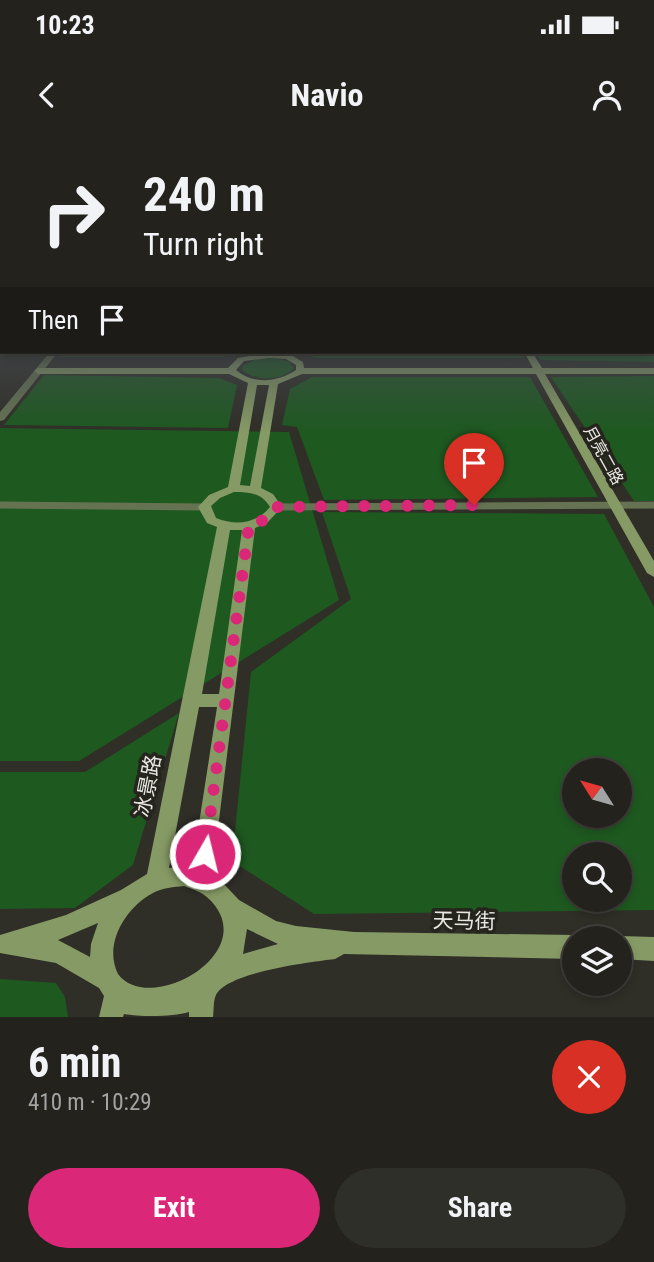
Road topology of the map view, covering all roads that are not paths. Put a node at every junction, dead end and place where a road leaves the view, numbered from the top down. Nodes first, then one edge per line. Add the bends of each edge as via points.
1 (52, 354) edge
2 (259, 354) edge
3 (279, 354) edge
4 (529, 354) edge
5 (654, 365) edge
6 (233, 367) junction
7 (41, 368) junction
8 (300, 368) junction
9 (538, 368) junction
10 (654, 371) edge
11 (253, 381) junction
12 (274, 381) junction
13 (16, 399) junction
14 (0, 400) edge
15 (0, 418) edge
16 (233, 489) junction
17 (255, 490) junction
18 (0, 505) edge
19 (614, 505) junction
20 (654, 505) edge
21 (204, 507) junction
22 (276, 507) junction
23 (224, 525) junction
24 (249, 525) junction
25 (654, 573) edge
26 (227, 700) junction
27 (192, 701) junction
28 (201, 880) junction
29 (156, 881) junction
30 (127, 898) junction
31 (233, 909) junction
32 (3, 944) edge
33 (354, 944) junction
34 (562, 947) edge
35 (632, 948) edge
36 (654, 949) edge
37 (222, 976) junction
38 (120, 1003) edge
39 (191, 1009) edge

1 - 7 street
2 - 6 main road
3 - 8 main road
4 - 9 main road, 月亮二路
5 - 9 main road
6 - 7 main road
6 - 11 main road via 243,379
7 - 13 street
8 - 9 main road
8 - 12 main road
9 - 10 main road
9 - 19 main road, 月亮二路
11 - 12 main road
11 - 16 main road
12 - 17 main road
13 - 14 street
13 - 15 street
16 - 17 main road
16 - 21 main road via 213,496
17 - 22 main road via 271,497
18 - 21 lane
19 - 20 lane
19 - 22 lane
19 - 25 main road, 月亮二路
21 - 23 main road via 211,520
22 - 24 main road via 264,520
23 - 24 main road
23 - 27 main road, 冰景路
24 - 26 main road
26 - 27 main road
26 - 28 main road
27 - 29 main road, 冰景路
28 - 29 main road via 185,876
28 - 31 main road via 222,892
29 - 30 main road
30 - 32 main road via 68,926
30 - 38 main road via 113,915 101,957
31 - 33 main road via 283,934
31 - 37 main road via 237,930 233,954
32 - 38 main road via 59,952
33 - 34 main road, 天马街
33 - 37 main road via 264,957
35 - 36 main road
37 - 39 main road
38 - 39 main road via 155,1012

